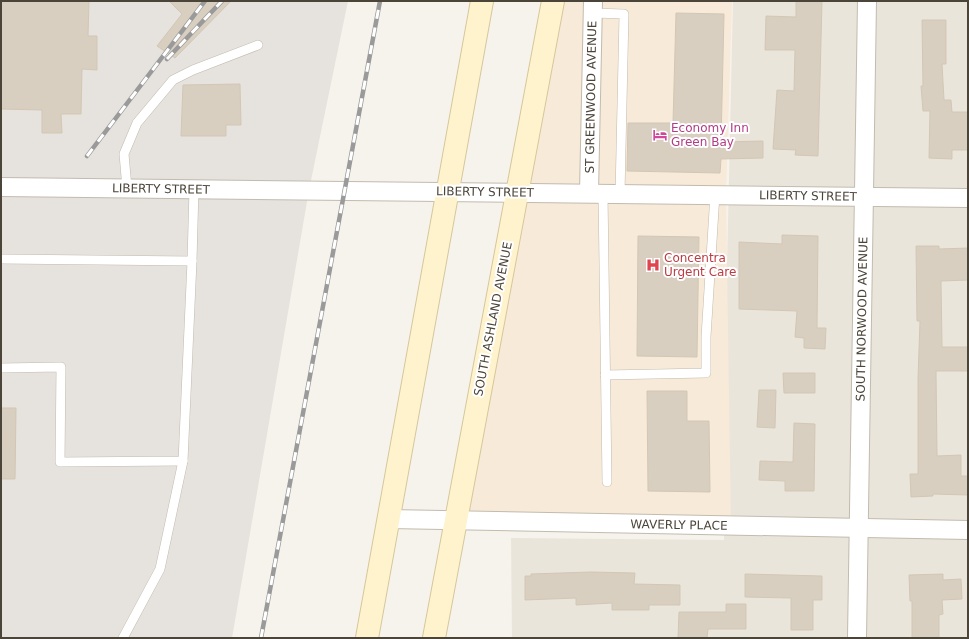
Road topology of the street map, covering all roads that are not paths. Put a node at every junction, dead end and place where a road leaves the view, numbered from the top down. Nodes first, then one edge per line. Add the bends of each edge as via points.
1 (482, 1) edge
2 (553, 1) edge
3 (867, 1) edge
4 (593, 7) edge
5 (258, 45) dead end
6 (1, 187) edge
7 (127, 188) junction
8 (194, 189) junction
9 (447, 192) junction
10 (517, 192) junction
11 (604, 193) junction
12 (715, 194) junction
13 (864, 196) junction
14 (968, 198) edge
15 (1, 259) edge
16 (192, 261) junction
17 (1, 368) edge
18 (606, 375) junction
19 (183, 461) junction
20 (607, 482) dead end
21 (389, 519) junction
22 (456, 520) junction
23 (859, 528) junction
24 (968, 530) edge
25 (123, 638) edge
26 (367, 638) edge
27 (434, 638) edge
28 (857, 638) edge

1 - 9 main road
2 - 10 main road, SOUTH ASHLAND AVENUE
3 - 13 street, SOUTH NORWOOD AVENUE
4 - 11 street, ST GREENWOOD AVENUE
4 - 11 lane via 624,14
5 - 7 lane via 173,80 137,123 126,148 124,154
6 - 7 street, LIBERTY STREET
7 - 8 street, LIBERTY STREET
8 - 9 street, LIBERTY STREET
8 - 16 lane
9 - 10 street, LIBERTY STREET
9 - 21 main road
10 - 11 street, LIBERTY STREET
10 - 22 main road, SOUTH ASHLAND AVENUE
11 - 12 street, LIBERTY STREET
11 - 18 lane
12 - 13 street, LIBERTY STREET
12 - 18 lane via 706,373
13 - 14 street, LIBERTY STREET
13 - 23 street, SOUTH NORWOOD AVENUE
15 - 16 lane
16 - 19 lane
17 - 19 lane via 61,367 60,462
18 - 20 lane
19 - 25 lane via 160,569
21 - 22 street, WAVERLY PLACE
21 - 26 main road
22 - 23 street, WAVERLY PLACE
22 - 27 main road, SOUTH ASHLAND AVENUE
23 - 24 street, WAVERLY PLACE
23 - 28 street, SOUTH NORWOOD AVENUE

